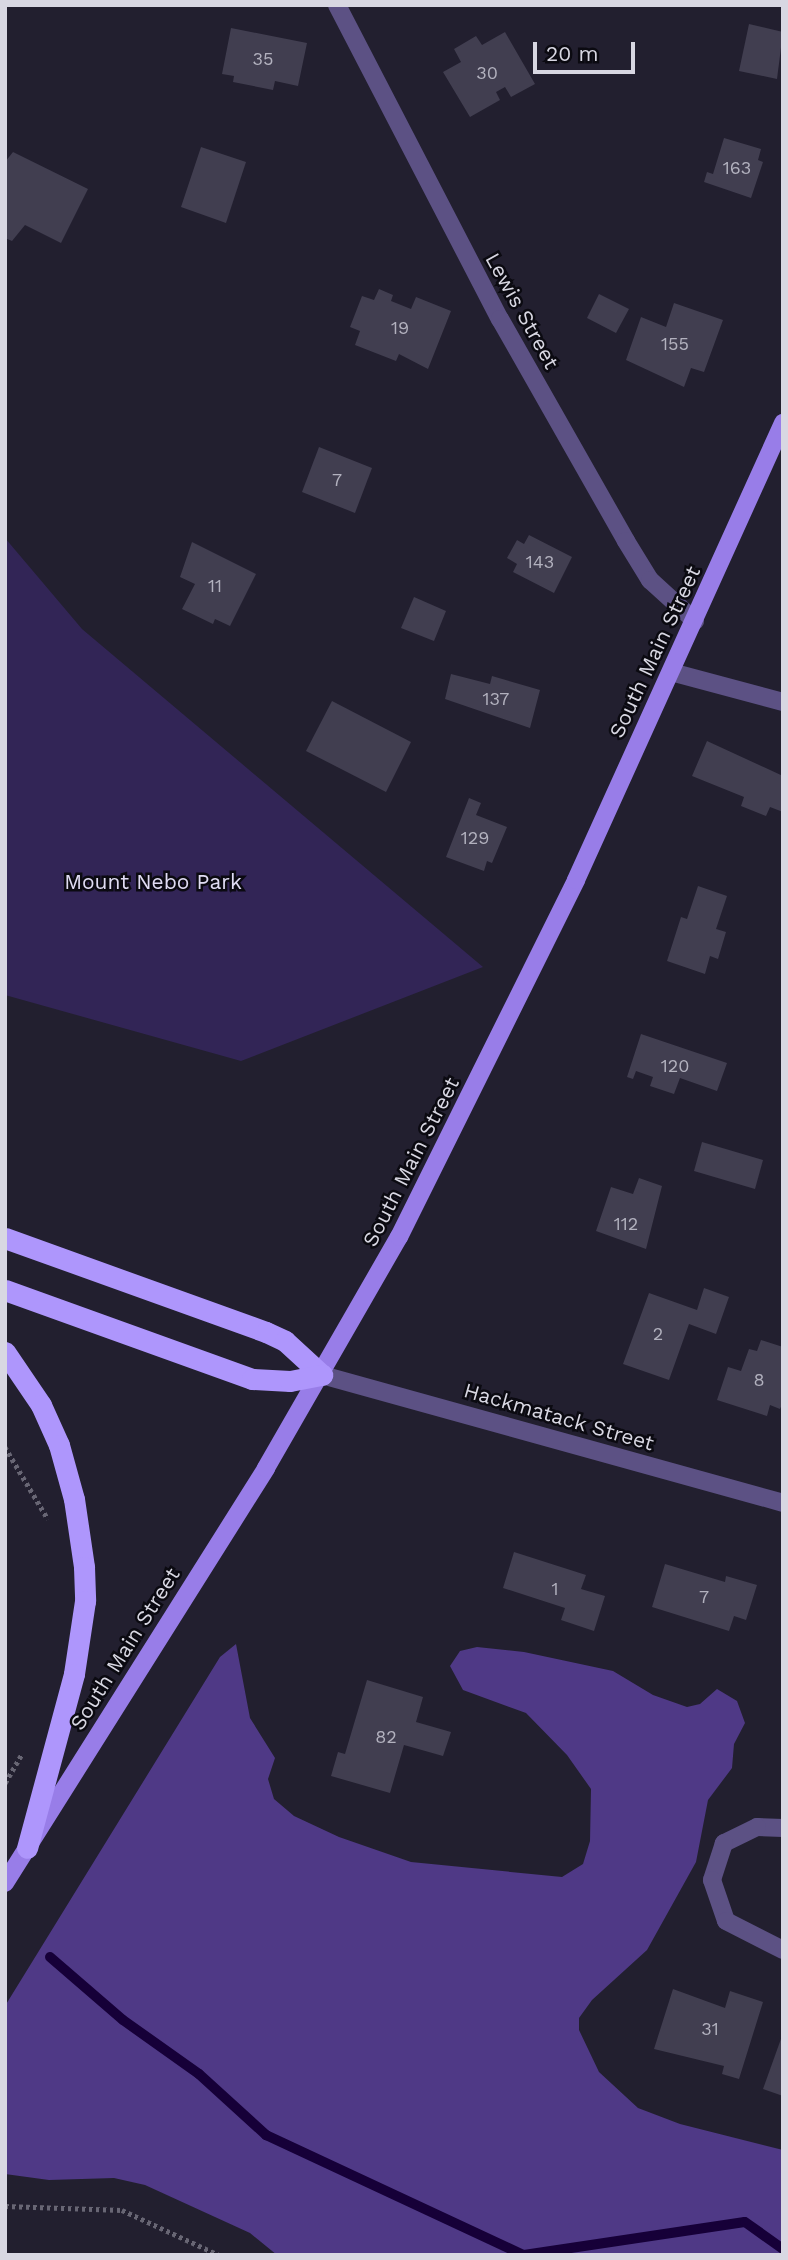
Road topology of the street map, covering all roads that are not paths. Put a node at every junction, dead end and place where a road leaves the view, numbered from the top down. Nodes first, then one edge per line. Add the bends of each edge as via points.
1 (337, 5) edge
2 (783, 423) edge
3 (695, 621) junction
4 (671, 672) junction
5 (783, 702) edge
6 (5, 1238) edge
7 (5, 1290) edge
8 (5, 1352) edge
9 (322, 1375) junction
10 (783, 1503) edge
11 (783, 1828) edge
12 (27, 1848) junction
13 (5, 1883) edge
14 (783, 1950) edge

1 - 3 street, Lewis Street via 486,295 626,541 650,580
2 - 3 main road, South Main Street
3 - 4 main road, South Main Street
4 - 5 street
4 - 9 main road, South Main Street via 456,1125
6 - 9 highway via 266,1332 285,1341
7 - 9 highway via 252,1379 290,1381
8 - 12 highway via 41,1405 59,1445 85,1567 74,1674
9 - 10 street, Hackmatack Street
9 - 12 main road, South Main Street
11 - 14 street via 757,1827 724,1843 712,1880 726,1922
12 - 13 main road, South Main Street

